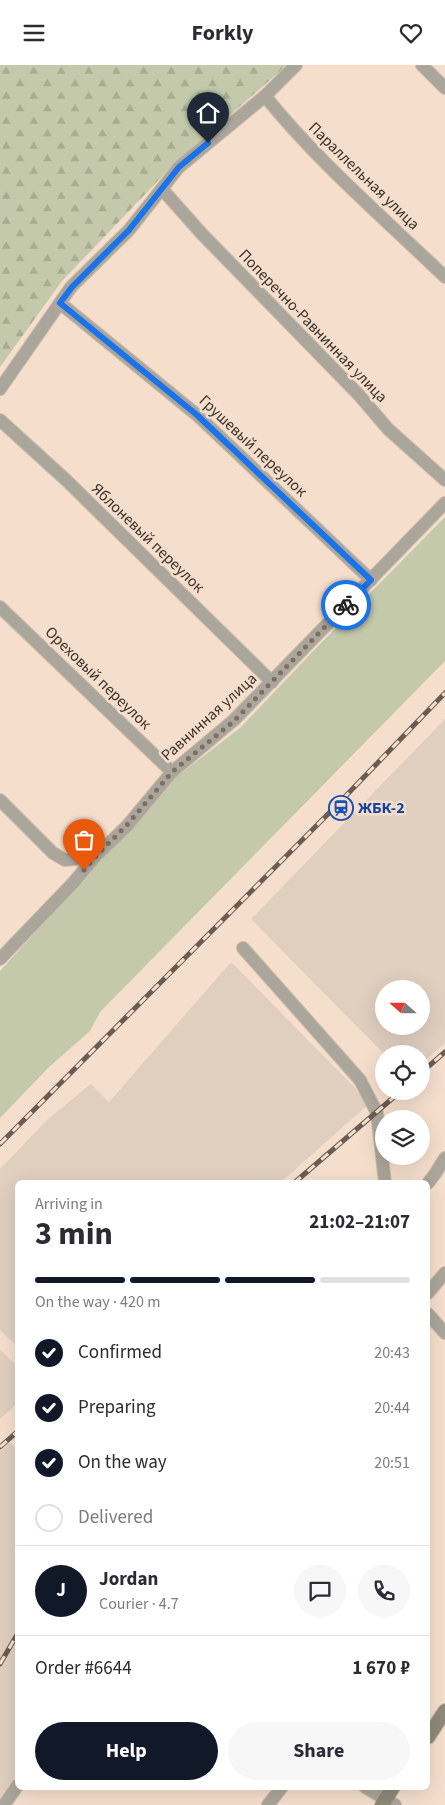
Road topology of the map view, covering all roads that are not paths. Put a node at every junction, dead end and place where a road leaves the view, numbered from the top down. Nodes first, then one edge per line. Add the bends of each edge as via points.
1 (296, 65) edge
2 (422, 65) edge
3 (445, 88) edge
4 (265, 96) junction
5 (162, 189) junction
6 (445, 277) edge
7 (60, 303) junction
8 (0, 389) edge
9 (0, 420) edge
10 (445, 480) edge
11 (445, 503) edge
12 (371, 580) junction
13 (0, 607) edge
14 (272, 682) junction
15 (172, 772) junction
16 (0, 800) edge
17 (95, 857) junction
18 (243, 948) dead end
19 (0, 959) edge
20 (445, 1158) edge
21 (385, 1180) edge
22 (430, 1180) edge
23 (445, 1273) edge
24 (430, 1291) edge
25 (430, 1316) edge
26 (445, 1333) edge
27 (445, 1711) edge
28 (430, 1734) edge
29 (15, 1789) edge
30 (280, 1790) edge
31 (369, 1790) edge
32 (392, 1790) edge
33 (387, 1803) edge
34 (4, 1805) edge
35 (268, 1805) edge

1 - 4 street
2 - 3 street
4 - 5 street via 179,167
4 - 6 street, Параллельная улица via 324,162
5 - 7 street via 129,230
5 - 10 street, Поперечно-Равнинная улица via 360,395 388,429
7 - 8 street
7 - 12 street, Грушевый переулок via 197,415
9 - 14 street, Яблоневый переулок
11 - 12 street, Равнинная улица
12 - 14 street, Равнинная улица
13 - 15 street, Ореховый переулок
14 - 15 street, Равнинная улица via 234,721
15 - 17 street, Равнинная улица
16 - 17 street via 53,853 65,859
17 - 19 street, Равнинная улица
18 - 21 street via 360,1080 377,1113
20 - 22 street
23 - 24 street
25 - 26 street
27 - 28 main road
29 - 34 street
30 - 35 street
31 - 33 street
32 - 33 main road

